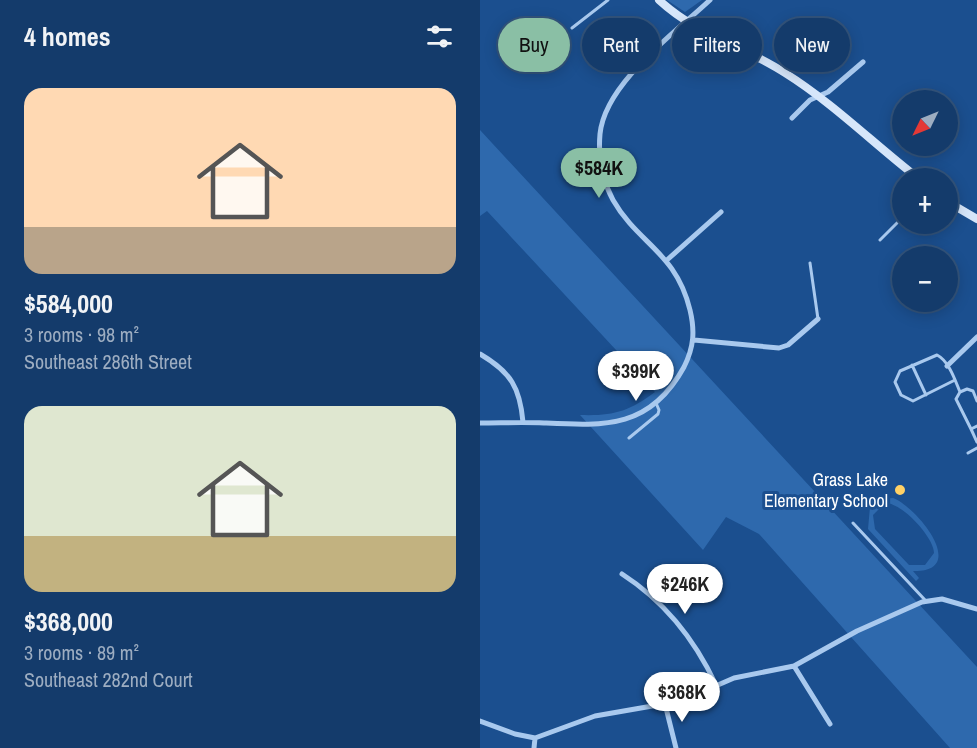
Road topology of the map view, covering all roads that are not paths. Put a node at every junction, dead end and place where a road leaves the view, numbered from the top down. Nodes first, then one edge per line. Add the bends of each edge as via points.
1 (608, 0) edge
2 (659, 0) edge
3 (710, 0) edge
4 (680, 18) edge
5 (691, 18) edge
6 (572, 28) dead end
7 (672, 36) edge
8 (762, 59) edge
9 (862, 62) dead end
10 (819, 96) junction
11 (792, 118) dead end
12 (906, 168) edge
13 (958, 208) edge
14 (721, 212) dead end
15 (977, 219) edge
16 (892, 228) edge
17 (880, 240) dead end
18 (667, 260) junction
19 (810, 263) dead end
20 (818, 319) joint
21 (977, 338) edge
22 (694, 340) junction
23 (480, 354) edge
24 (912, 365) junction
25 (947, 366) junction
26 (955, 380) junction
27 (960, 392) junction
28 (926, 395) junction
29 (977, 401) edge
30 (656, 403) junction
31 (523, 422) junction
32 (480, 423) edge
33 (977, 426) edge
34 (971, 429) junction
35 (629, 438) dead end
36 (977, 442) edge
37 (977, 448) edge
38 (968, 453) dead end
39 (853, 523) dead end
40 (622, 574) dead end
41 (930, 600) junction
42 (977, 609) edge
43 (794, 666) junction
44 (716, 684) junction
45 (666, 704) junction
46 (480, 721) edge
47 (830, 723) dead end
48 (534, 738) junction
49 (534, 748) edge
50 (676, 748) edge

1 - 6 lane
2 - 4 street
3 - 5 street
7 - 18 street via 628,78 606,113 600,133 600,158 608,190 625,217
8 - 10 street
9 - 10 street
10 - 11 street
10 - 12 street
13 - 15 street
14 - 18 street
16 - 17 lane
18 - 22 street via 684,288
19 - 20 lane
20 - 22 street via 779,348
21 - 25 street
22 - 30 street via 680,374
23 - 31 street via 504,370 514,383 521,398
24 - 25 lane via 937,355
24 - 28 lane
24 - 28 lane via 896,377 901,395 913,401
25 - 26 lane
26 - 27 lane
26 - 28 lane
27 - 29 lane via 969,389
27 - 34 lane via 956,399
30 - 31 street via 625,420 598,425
30 - 35 lane via 658,414
31 - 32 street
33 - 34 lane
34 - 36 lane
37 - 38 lane
39 - 41 lane
40 - 44 street via 650,594 675,620 702,655
41 - 42 street via 957,602
41 - 43 street via 857,631
43 - 44 street
43 - 47 street
44 - 45 street
45 - 48 street via 595,716
45 - 50 street
46 - 48 street
48 - 49 street

